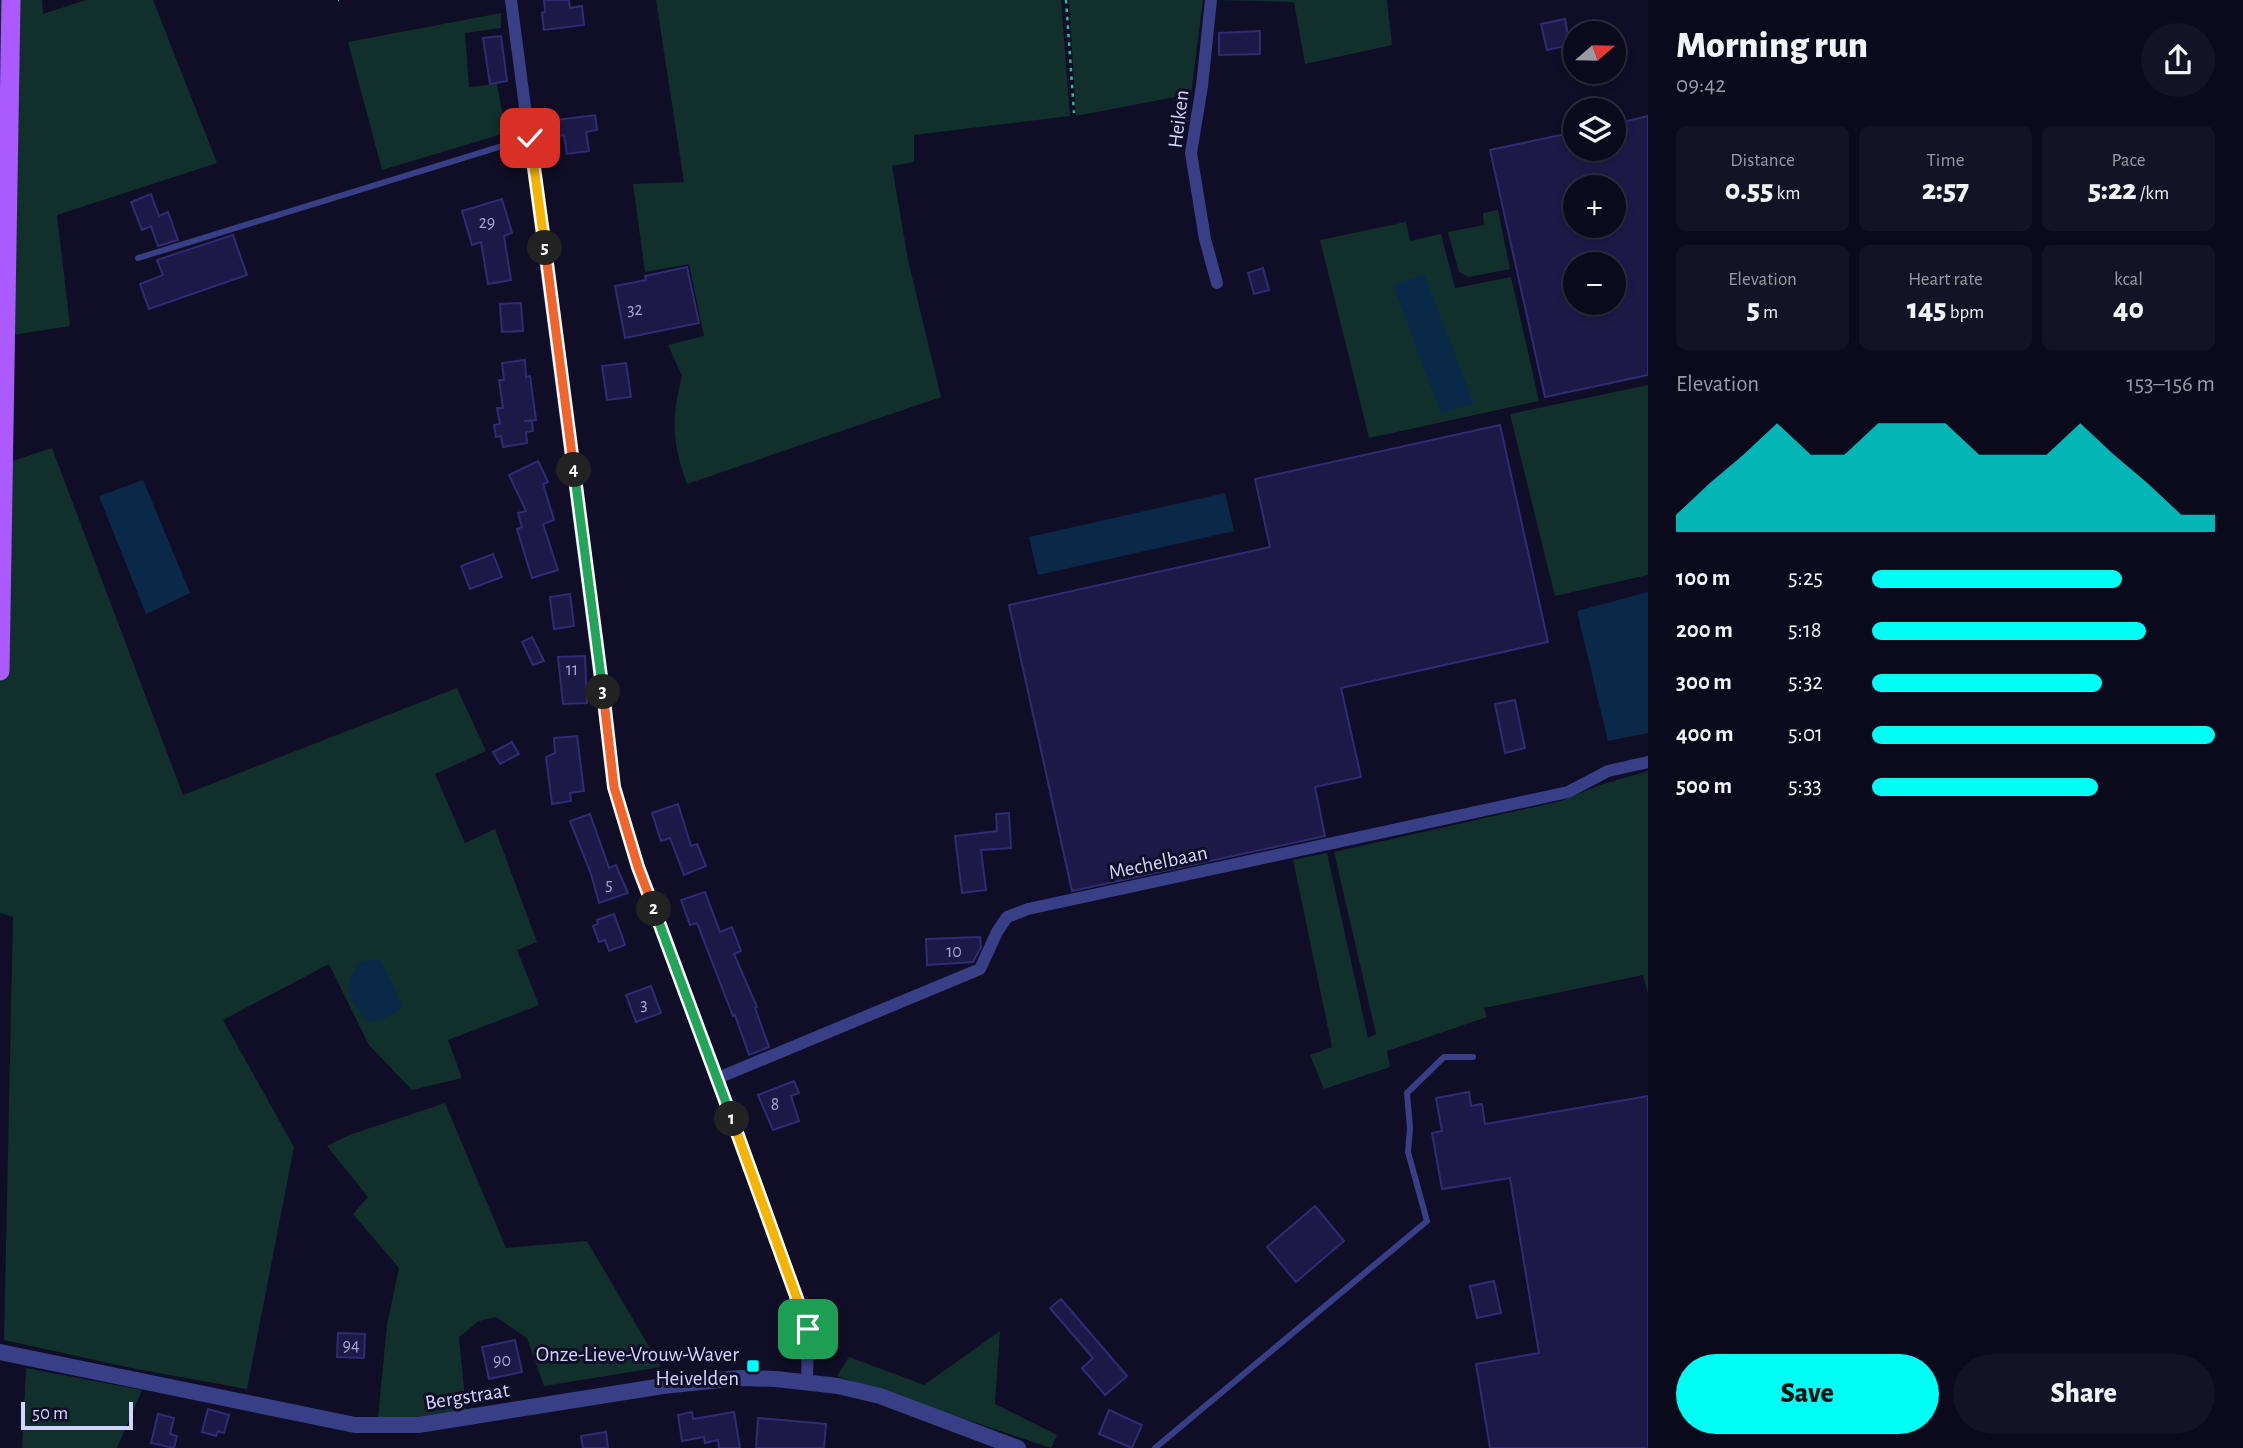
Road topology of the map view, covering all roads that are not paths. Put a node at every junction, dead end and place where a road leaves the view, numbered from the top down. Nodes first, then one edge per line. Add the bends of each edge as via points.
1 (11, 0) edge
2 (511, 0) edge
3 (1211, 0) edge
4 (530, 138) junction
5 (138, 258) dead end
6 (1217, 283) dead end
7 (0, 671) edge
8 (1648, 762) edge
9 (1473, 1057) dead end
10 (718, 1079) junction
11 (0, 1352) edge
12 (807, 1382) junction
13 (1018, 1448) edge
14 (1155, 1448) edge

1 - 7 main road
2 - 4 street
3 - 6 street, Heiken via 1191,153
4 - 5 lane
4 - 10 street via 614,787 638,867
8 - 10 street, Mechelbaan via 1608,771 1568,792 1028,909 1007,917 981,969
9 - 14 lane via 1444,1057 1407,1093 1408,1152 1427,1221
10 - 12 street via 808,1329
11 - 12 street, Bergstraat via 355,1425 418,1425 714,1381 776,1378
12 - 13 street, Bergstraat via 880,1396

